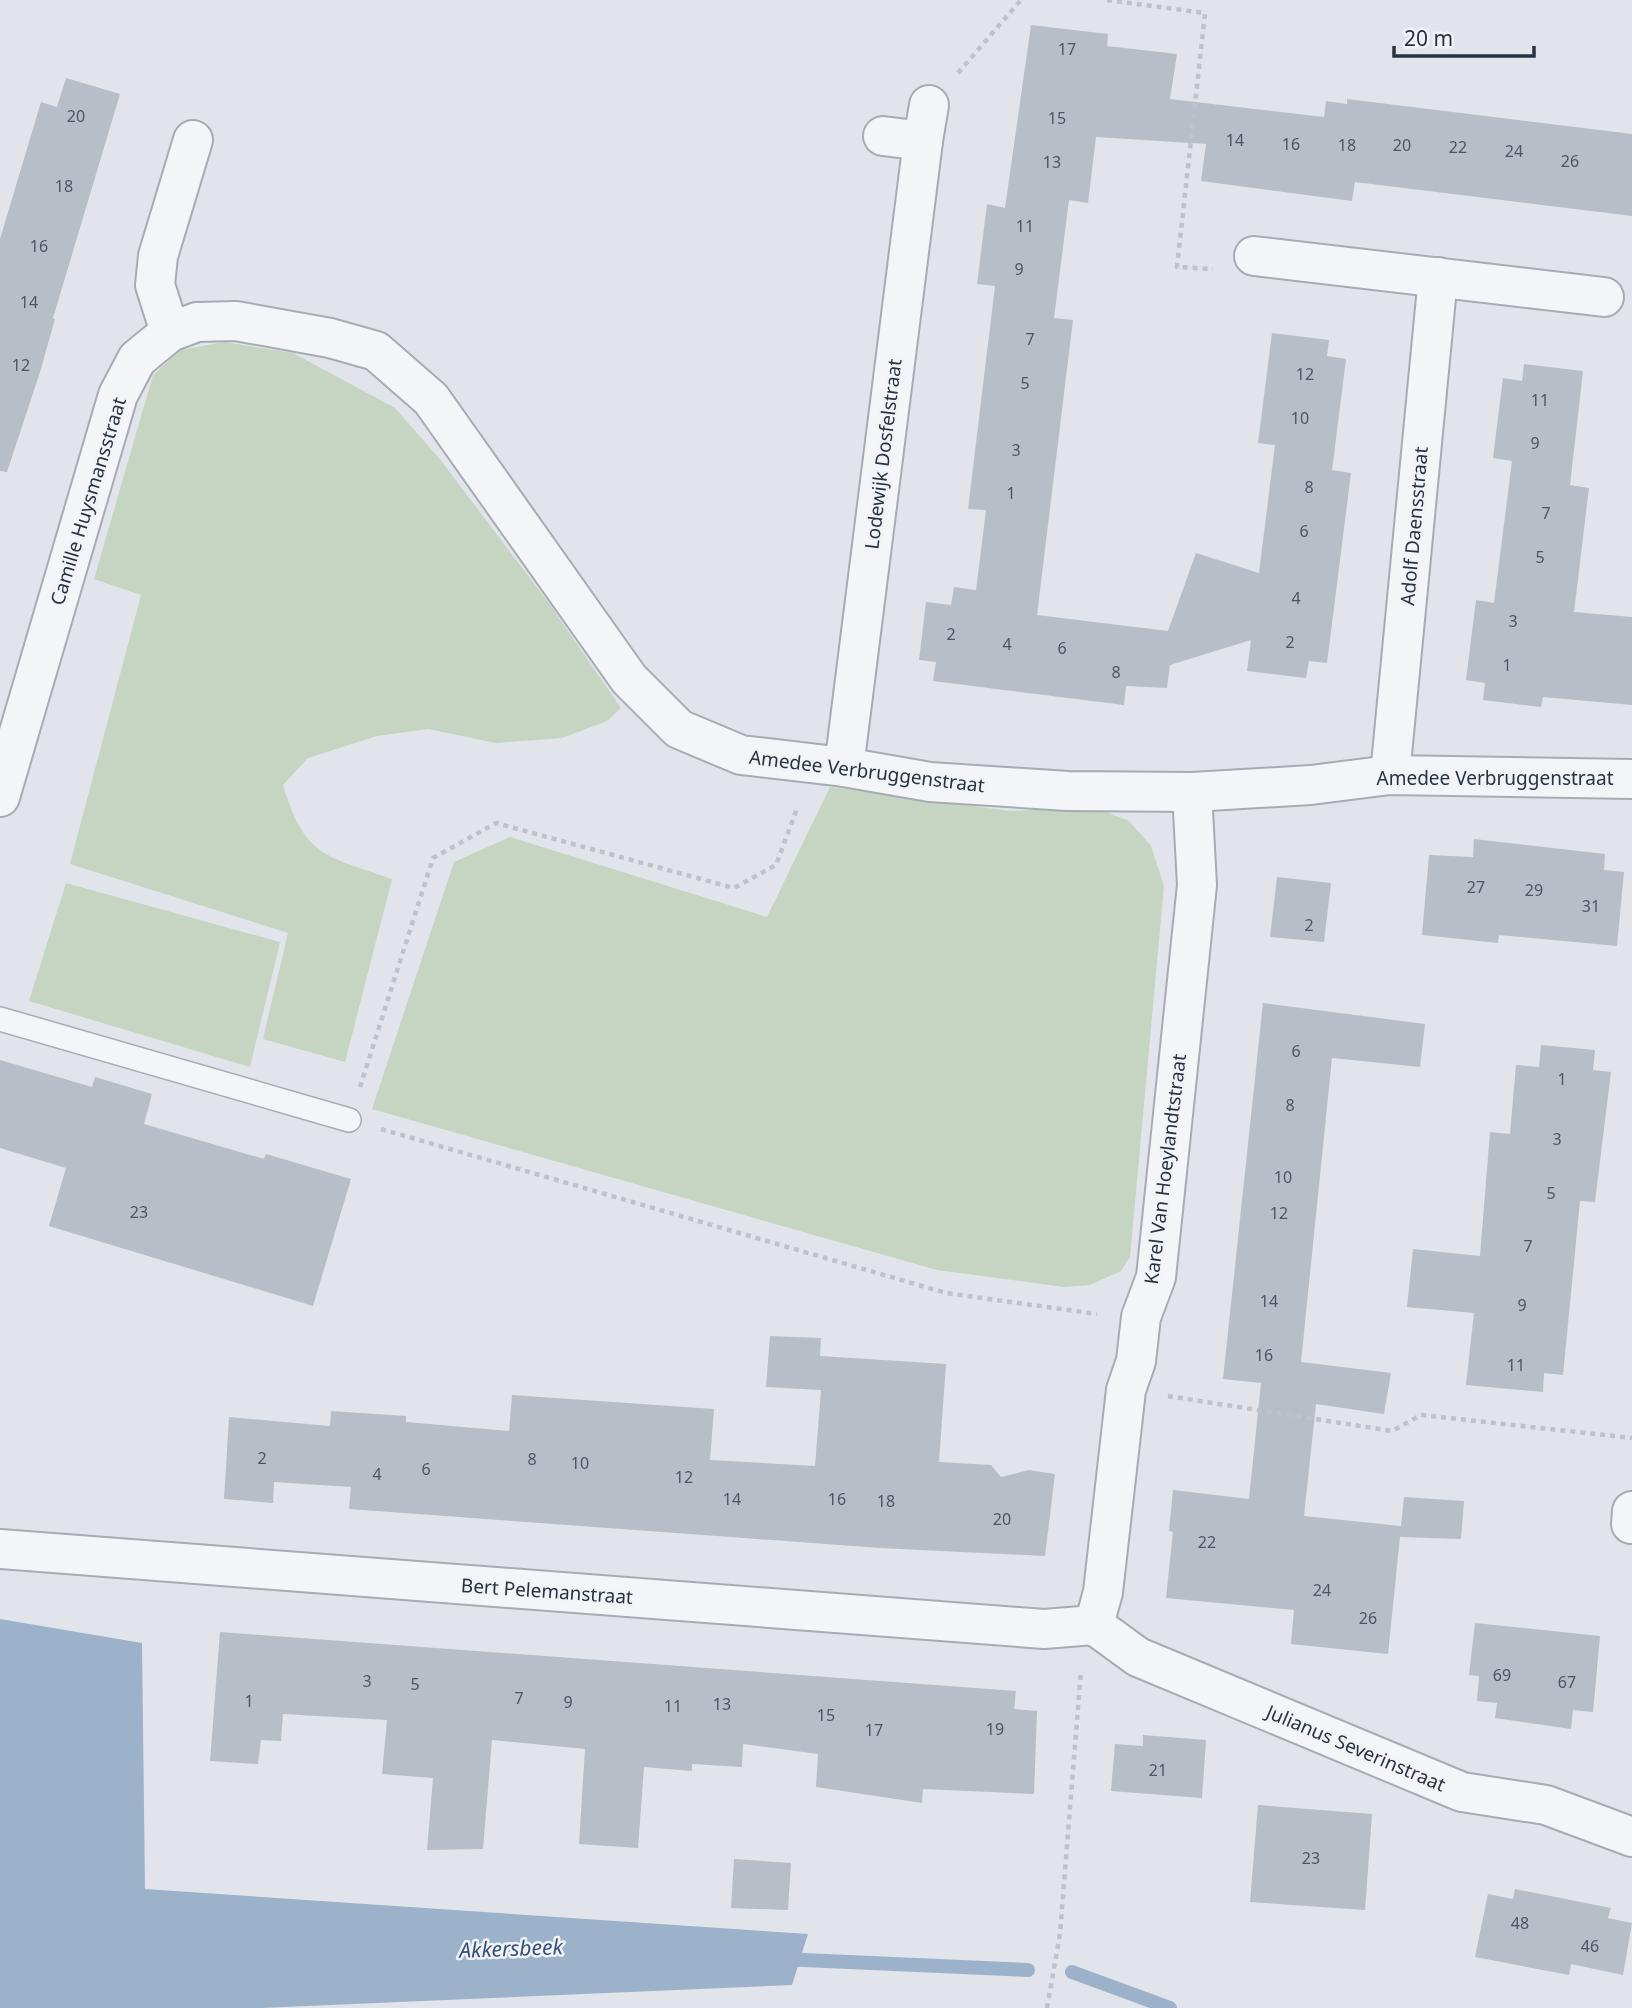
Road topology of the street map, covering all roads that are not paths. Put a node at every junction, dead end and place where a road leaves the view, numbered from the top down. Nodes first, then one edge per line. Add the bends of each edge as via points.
1 (883, 136) dead end
2 (193, 139) dead end
3 (1254, 256) road end
4 (1438, 277) junction
5 (1604, 297) dead end
6 (170, 332) junction
7 (829, 765) junction
8 (1390, 775) junction
9 (1632, 779) edge
10 (1192, 792) junction
11 (0, 797) edge
12 (0, 1019) edge
13 (349, 1120) road end
14 (0, 1549) edge
15 (1094, 1625) junction
16 (1632, 1837) edge

1 - 7 street, Lodewijk Dosfelstraat via 926,123
2 - 6 street via 158,256 155,285
3 - 4 street
4 - 5 street
4 - 8 street, Adolf Daensstraat
6 - 7 street, Amedee Verbruggenstraat via 197,322 236,321 376,351 431,399 629,679 678,729 741,755
6 - 11 street, Camille Huysmansstraat via 137,359 118,396
7 - 10 street, Amedee Verbruggenstraat via 944,783 1068,792
8 - 9 street, Amedee Verbruggenstraat
8 - 10 street, Amedee Verbruggenstraat
10 - 15 street, Karel Van Hoeylandtstraat via 1197,886 1156,1277 1141,1318 1136,1361 1126,1390 1103,1592
12 - 13 lane
14 - 15 street, Bert Pelemanstraat via 1044,1629
15 - 16 street, Julianus Severinstraat via 1138,1657 1462,1792 1546,1805

